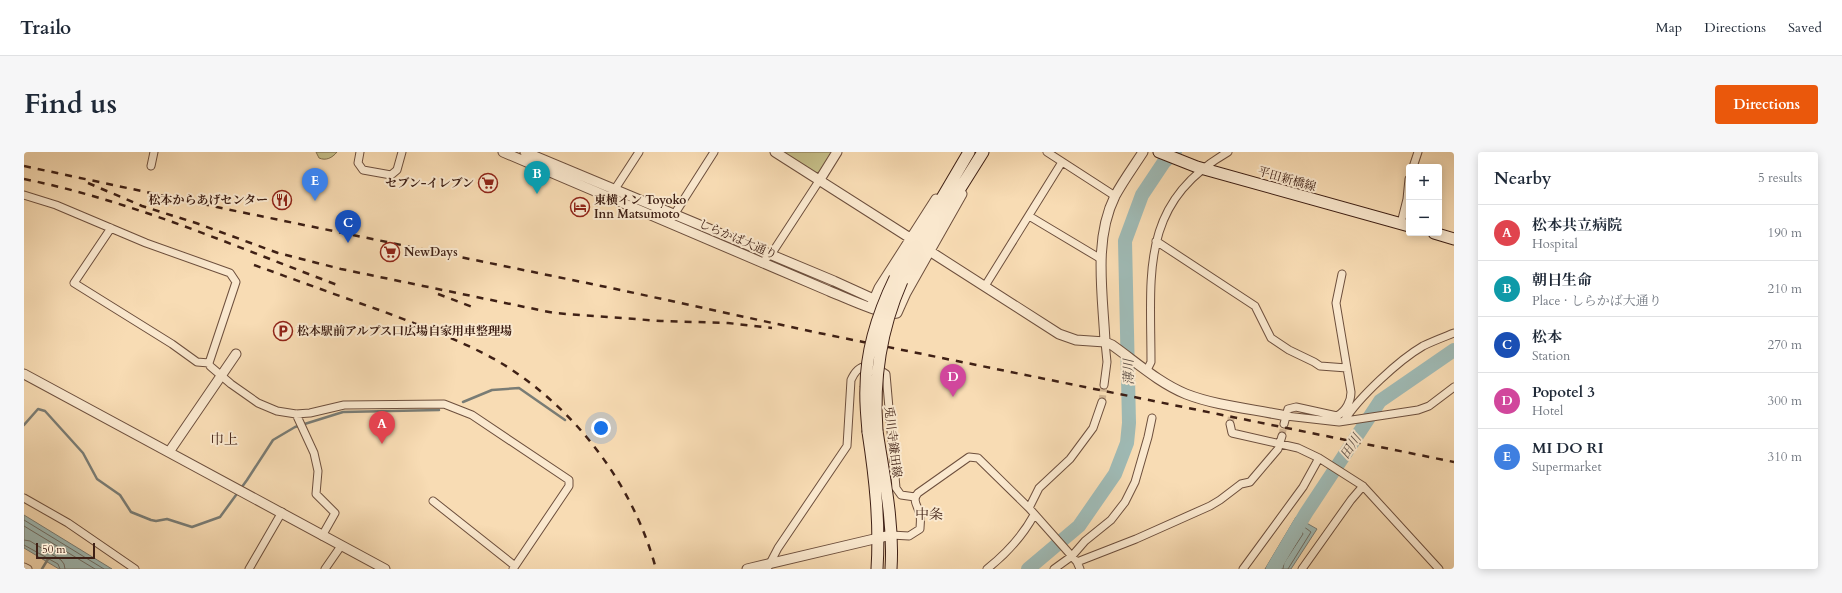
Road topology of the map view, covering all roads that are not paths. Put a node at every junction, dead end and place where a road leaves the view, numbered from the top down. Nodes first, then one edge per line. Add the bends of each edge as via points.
1 (154, 152) edge
2 (360, 152) edge
3 (402, 152) edge
4 (502, 152) edge
5 (525, 152) edge
6 (638, 152) edge
7 (714, 152) edge
8 (775, 152) edge
9 (837, 152) edge
10 (969, 152) edge
11 (983, 152) edge
12 (1047, 152) edge
13 (1143, 152) edge
14 (1160, 152) edge
15 (1228, 152) edge
16 (1418, 152) edge
17 (539, 159) edge
18 (1062, 162) junction
19 (1414, 164) edge
20 (151, 166) dead end
21 (1200, 168) junction
22 (959, 169) junction
23 (972, 171) junction
24 (819, 180) junction
25 (615, 189) junction
26 (24, 195) edge
27 (1115, 196) junction
28 (610, 198) junction
29 (1407, 200) edge
30 (674, 214) junction
31 (1029, 216) junction
32 (669, 223) junction
33 (1405, 224) edge
34 (111, 228) junction
35 (1442, 234) edge
36 (1453, 236) edge
37 (910, 238) junction
38 (1156, 241) junction
39 (931, 252) junction
40 (771, 255) junction
41 (1101, 259) junction
42 (762, 263) junction
43 (1342, 274) dead end
44 (899, 279) junction
45 (984, 286) junction
46 (872, 303) junction
47 (1454, 333) edge
48 (1108, 344) junction
49 (236, 354) dead end
50 (209, 363) junction
51 (1347, 368) junction
52 (1146, 370) junction
53 (24, 374) edge
54 (222, 376) junction
55 (1104, 385) tunnel mouth
56 (1453, 387) edge
57 (1102, 402) tunnel mouth
58 (296, 414) junction
59 (1152, 418) dead end
60 (1285, 420) junction
61 (1345, 421) junction
62 (1230, 424) dead end
63 (872, 432) junction
64 (1282, 436) tunnel mouth
65 (1281, 443) junction
66 (169, 452) junction
67 (1321, 459) junction
68 (1361, 484) junction
69 (915, 497) junction
70 (24, 498) edge
71 (433, 501) dead end
72 (1029, 508) junction
73 (282, 512) junction
74 (1034, 515) junction
75 (891, 535) junction
76 (322, 536) junction
77 (878, 538) junction
78 (341, 546) junction
79 (1070, 554) junction
80 (1078, 566) edge
81 (24, 567) edge
82 (514, 567) edge
83 (768, 567) edge
84 (28, 569) edge
85 (136, 569) edge
86 (249, 569) edge
87 (325, 569) edge
88 (385, 569) edge
89 (748, 569) edge
90 (877, 569) edge
91 (891, 569) edge
92 (986, 569) edge
93 (1054, 569) edge
94 (1243, 569) edge
95 (1302, 569) edge
96 (1439, 569) edge

1 - 20 street
2 - 3 street via 358,163 363,170 390,175 397,170
4 - 17 street, しらかば大通り
5 - 17 street, しらかば大通り
6 - 25 street
7 - 30 street
8 - 24 street
9 - 24 street
10 - 22 main road, 兎川寺鎌田線
11 - 23 main road, 兎川寺鎌田線
12 - 18 street
13 - 27 street
14 - 21 main road, 平田新橋線
15 - 21 street
16 - 19 street
17 - 25 street, しらかば大通り
17 - 28 street, しらかば大通り
18 - 27 street
18 - 31 street
21 - 33 main road, 平田新橋線
21 - 38 street via 1168,210
22 - 37 street via 943,188
22 - 44 main road, 兎川寺鎌田線
23 - 39 street via 964,192
23 - 44 main road, 兎川寺鎌田線
24 - 37 street
24 - 40 street
25 - 28 street
25 - 30 street, しらかば大通り
26 - 34 street
27 - 41 street via 1107,222
28 - 32 street, しらかば大通り
29 - 33 street
30 - 32 street
30 - 40 street, しらかば大通り
31 - 41 street
31 - 45 street
32 - 42 street, しらかば大通り
34 - 50 street via 230,273 236,282
34 - 50 street via 74,283 197,362
35 - 36 main road
37 - 46 street
38 - 51 street via 1255,306 1271,338 1289,350 1320,366
38 - 52 street via 1152,264 1151,362
39 - 45 street
39 - 46 street via 897,313 893,314
40 - 42 street
40 - 46 street, しらかば大通り via 858,291
41 - 48 street via 1101,287
42 - 46 street, しらかば大通り via 853,301
43 - 51 street via 1336,303
44 - 63 main road, 兎川寺鎌田線, bridge via 880,351
45 - 48 street via 1058,334 1076,340
47 - 61 street via 1422,347 1402,361 1368,392
48 - 52 street
48 - 55 street
49 - 54 street
50 - 54 street
51 - 60 street via 1351,400 1342,413 1337,416 1296,407 1288,409
52 - 60 street via 1186,394 1234,410
53 - 66 street
54 - 58 street via 266,407
54 - 66 street
56 - 61 street via 1429,406
57 - 72 street via 1093,428 1070,459 1039,488
58 - 76 street via 314,453 318,471 316,494 335,513
58 - 82 street via 344,405 444,404 472,414 569,480 569,486
59 - 79 street via 1135,482 1124,502 1111,520
60 - 61 street
62 - 65 street via 1232,433
63 - 75 main road, 兎川寺鎌田線 via 888,501
63 - 77 main road, 兎川寺鎌田線
64 - 65 street
65 - 67 street
65 - 80 street via 1250,482 1241,484 1220,500
66 - 73 street
67 - 68 street
67 - 94 street
68 - 95 street
68 - 96 street
69 - 72 street via 969,456 973,456
69 - 75 street via 920,515 920,529 909,536
69 - 83 street via 901,495 896,488 886,374 873,366 864,366 855,371 851,380 846,446
70 - 85 street via 68,523
71 - 82 street
72 - 74 street
73 - 76 street
73 - 86 street
74 - 79 street
74 - 92 street via 1025,532 1005,554
75 - 77 street
75 - 91 main road, 兎川寺鎌田線
76 - 78 street
77 - 83 street
77 - 90 main road, 兎川寺鎌田線
78 - 87 street
78 - 88 street
79 - 80 street
79 - 93 street
81 - 84 street
83 - 89 street

